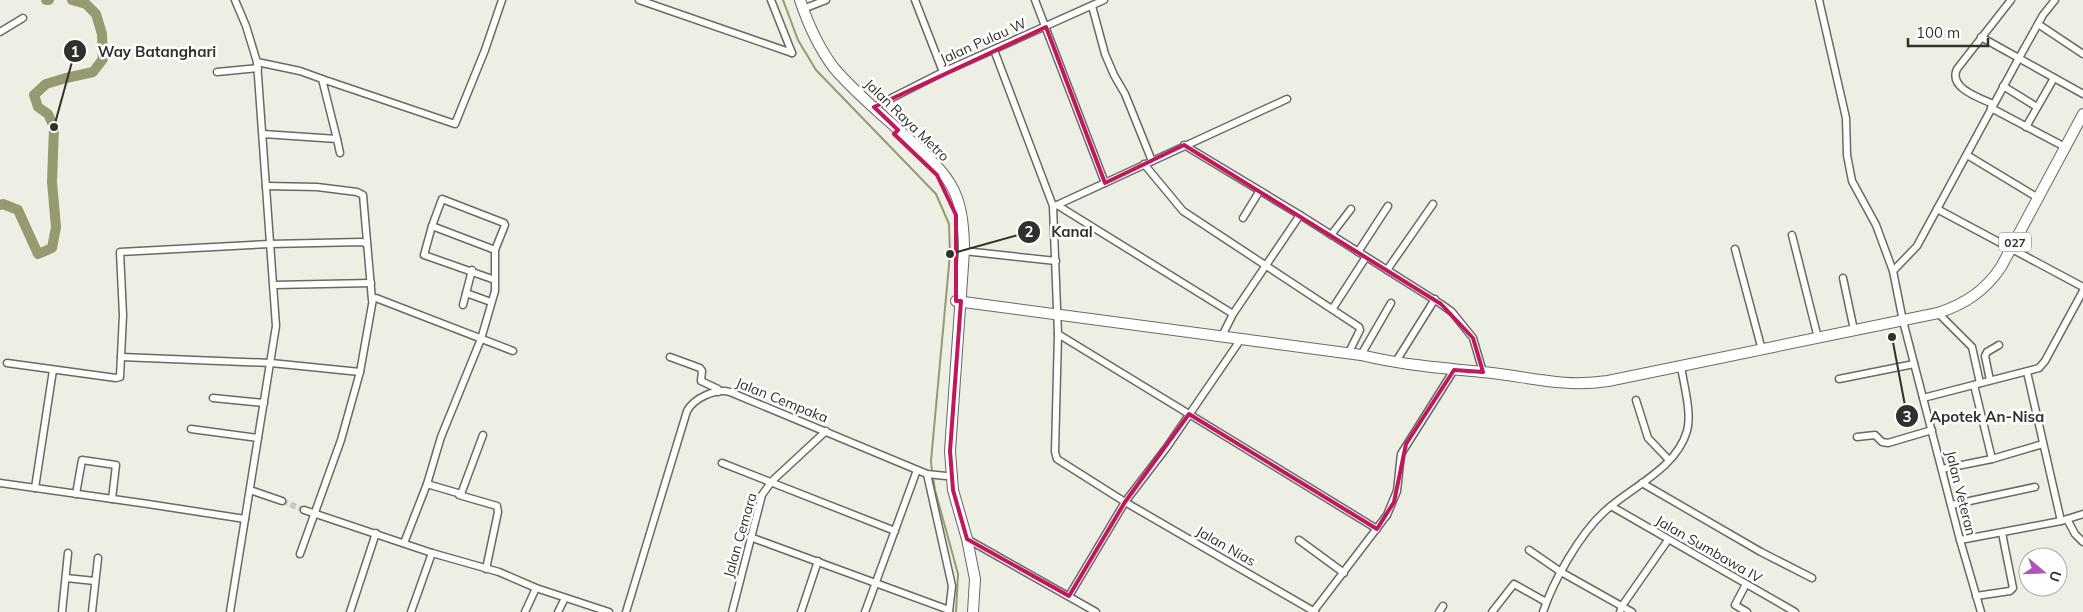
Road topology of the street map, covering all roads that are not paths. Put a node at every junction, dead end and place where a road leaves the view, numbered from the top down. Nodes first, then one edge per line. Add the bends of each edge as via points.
1 (235, 0) edge
2 (502, 0) edge
3 (639, 0) edge
4 (771, 0) edge
5 (794, 0) edge
6 (826, 0) edge
7 (915, 0) edge
8 (1035, 0) edge
9 (1104, 0) edge
10 (1819, 0) edge
11 (2011, 0) edge
12 (2055, 0) edge
13 (801, 5) edge
14 (1092, 6) junction
15 (23, 18) dead end
16 (2038, 24) junction
17 (1046, 27) junction
18 (0, 32) edge
19 (1981, 37) junction
20 (994, 50) junction
21 (2083, 54) edge
22 (2018, 58) junction
23 (257, 65) junction
24 (217, 72) dead end
25 (943, 72) junction
26 (322, 78) junction
27 (2054, 78) junction
28 (2003, 86) junction
29 (2083, 94) edge
30 (1287, 99) dead end
31 (1992, 106) junction
32 (2038, 107) junction
33 (875, 112) junction
34 (2081, 122) edge
35 (2026, 127) junction
36 (896, 132) junction
37 (263, 134) junction
38 (337, 139) junction
39 (1184, 145) junction
40 (2065, 147) junction
41 (340, 153) dead end
42 (1967, 155) junction
43 (1152, 161) junction
44 (1144, 164) junction
45 (1105, 183) junction
46 (266, 186) junction
47 (1259, 192) junction
48 (2038, 198) junction
49 (1433, 204) dead end
50 (1055, 205) junction
51 (1388, 206) dead end
52 (1351, 209) dead end
53 (1937, 209) junction
54 (1300, 215) junction
55 (1243, 218) dead end
56 (432, 226) junction
57 (1331, 235) junction
58 (1792, 235) dead end
59 (270, 244) junction
60 (366, 244) junction
61 (1735, 249) dead end
62 (2011, 249) junction
63 (495, 250) junction
64 (964, 251) junction
65 (1358, 252) junction
66 (1366, 257) junction
67 (1056, 261) junction
68 (1265, 266) junction
69 (472, 270) junction
70 (1387, 270) junction
71 (1892, 271) junction
72 (1843, 278) dead end
73 (495, 280) junction
74 (371, 283) junction
75 (274, 285) junction
76 (2083, 289) edge
77 (466, 293) junction
78 (1435, 299) junction
79 (372, 300) junction
80 (958, 301) junction
81 (492, 302) junction
82 (1390, 303) dead end
83 (463, 305) dead end
84 (1333, 308) junction
85 (1938, 313) junction
86 (1057, 314) junction
87 (1233, 314) junction
88 (1903, 321) junction
89 (1854, 330) junction
90 (1058, 334) junction
91 (1222, 336) junction
92 (1818, 338) junction
93 (481, 339) junction
94 (1241, 339) junction
95 (1999, 345) dead end
96 (1762, 350) junction
97 (513, 351) dead end
98 (1348, 354) junction
99 (121, 356) junction
100 (1361, 356) junction
101 (670, 357) dead end
102 (271, 362) junction
103 (7, 363) dead end
104 (1395, 363) junction
105 (1914, 364) junction
106 (1681, 367) junction
107 (53, 370) junction
108 (1454, 370) junction
109 (360, 372) junction
110 (1483, 372) junction
111 (2027, 372) junction
112 (1839, 380) dead end
113 (1990, 380) junction
114 (1977, 384) junction
115 (718, 392) junction
116 (213, 398) dead end
117 (1923, 398) junction
118 (1636, 400) dead end
119 (264, 403) junction
120 (1189, 414) junction
121 (191, 429) dead end
122 (1932, 430) junction
123 (826, 431) junction
124 (483, 435) dead end
125 (1857, 437) dead end
126 (258, 438) junction
127 (2043, 444) junction
128 (1992, 459) junction
129 (1669, 460) junction
130 (722, 463) dead end
131 (1942, 469) junction
132 (917, 470) junction
133 (929, 475) junction
134 (945, 475) junction
135 (772, 481) junction
136 (0, 483) edge
137 (1642, 483) junction
138 (427, 484) junction
139 (2035, 487) dead end
140 (35, 488) junction
141 (250, 490) junction
142 (76, 494) junction
143 (459, 495) junction
144 (112, 499) junction
145 (282, 501) tunnel mouth
146 (1126, 502) junction
147 (1951, 505) junction
148 (1610, 506) junction
149 (304, 510) tunnel mouth
150 (313, 514) junction
151 (2083, 514) edge
152 (245, 519) junction
153 (2064, 520) junction
154 (1377, 529) junction
155 (895, 530) junction
156 (376, 533) junction
157 (2002, 533) junction
158 (750, 537) junction
159 (968, 539) junction
160 (1299, 540) dead end
161 (1668, 540) junction
162 (1960, 540) junction
163 (2083, 542) edge
164 (404, 543) junction
165 (1529, 550) dead end
166 (68, 553) dead end
167 (432, 553) junction
168 (300, 554) dead end
169 (98, 558) dead end
170 (818, 561) junction
171 (486, 569) junction
172 (1344, 572) junction
173 (1561, 572) junction
174 (66, 578) junction
175 (1812, 578) dead end
176 (95, 581) junction
177 (875, 584) junction
178 (1746, 584) junction
179 (536, 588) junction
180 (1069, 596) junction
181 (1976, 596) junction
182 (565, 598) junction
183 (1546, 602) junction
184 (1444, 606) dead end
185 (1621, 609) edge
186 (949, 611) edge
187 (62, 612) edge
188 (92, 612) edge
189 (230, 612) edge
190 (350, 612) edge
191 (411, 612) edge
192 (525, 612) edge
193 (558, 612) edge
194 (609, 612) edge
195 (626, 612) edge
196 (732, 612) edge
197 (801, 612) edge
198 (865, 612) edge
199 (967, 612) edge
200 (973, 612) edge
201 (1096, 612) edge
202 (1314, 612) edge
203 (1439, 612) edge
204 (1492, 612) edge
205 (1544, 612) edge
206 (1632, 612) edge
207 (1747, 612) edge
208 (1795, 612) edge
209 (1981, 612) edge

1 - 23 street
2 - 26 street via 455,124
3 - 4 street via 792,53
5 - 33 main road via 817,54 838,81
6 - 13 street
7 - 25 street
8 - 17 street
9 - 14 street, Jalan Pulau W
10 - 71 street, Jalan Veteran via 1846,118 1847,155 1852,181 1876,225
11 - 19 street
12 - 16 street
13 - 33 main road, Jalan Raya Metro via 822,51
14 - 17 street, Jalan Pulau W
14 - 43 street via 1105,54
15 - 18 street
16 - 21 street
16 - 22 street
17 - 20 street, Jalan Pulau W
17 - 45 street
19 - 22 street
19 - 31 street via 1957,69 1954,80
20 - 25 street, Jalan Pulau W
20 - 50 street
22 - 27 street
22 - 28 street
23 - 24 street
23 - 26 street via 300,70
23 - 37 street
25 - 33 street, Jalan Pulau W
26 - 38 street
27 - 29 street
27 - 32 street
28 - 31 street
28 - 32 street
30 - 39 street
31 - 35 street
31 - 42 street
32 - 35 street
33 - 36 main road
34 - 40 main road, 027
35 - 40 street
36 - 64 main road, Jalan Raya Metro via 928,158 950,183 962,214
36 - 80 main road via 937,175 952,200 958,231
37 - 38 street
37 - 46 street
38 - 41 street
39 - 43 street
39 - 47 street
40 - 48 main road, 027
42 - 48 street
42 - 53 street
43 - 44 street
44 - 45 street
44 - 68 street via 1183,211
45 - 50 street
46 - 59 street
46 - 60 street via 318,187 360,193 363,195
47 - 54 street
47 - 55 street
48 - 62 main road, 027
49 - 70 street
50 - 67 street
50 - 87 street
51 - 65 street
52 - 57 street
53 - 62 street
53 - 71 street via 1917,246
54 - 57 street
54 - 68 street
56 - 63 street
56 - 63 street via 444,199 504,223
56 - 69 street via 424,256
57 - 65 street
58 - 92 street
59 - 60 street
59 - 75 street
59 - 99 street via 120,252 123,291
60 - 74 street
61 - 96 street
62 - 76 street
62 - 85 main road, 027 via 1993,279 1982,290 1969,300
63 - 73 street
64 - 67 street
64 - 80 main road, Jalan Raya Metro
65 - 66 street
66 - 70 street
66 - 84 street
67 - 86 street
68 - 84 street
68 - 87 street
69 - 73 street
69 - 77 street
70 - 78 street
71 - 88 street, Jalan Veteran
72 - 89 street
73 - 81 street
74 - 75 street
74 - 79 street
75 - 102 street via 276,326
76 - 111 street via 2045,361 2039,368
77 - 81 street
77 - 83 street
78 - 104 street
78 - 110 street via 1452,312 1473,338
79 - 93 street via 376,298
79 - 109 street
80 - 86 main road
80 - 134 main road
80 - 159 main road via 950,451 953,490
81 - 93 street
82 - 100 street
84 - 98 street via 1360,328
85 - 88 main road, 027
85 - 114 street via 1972,347
86 - 90 street
86 - 91 main road
87 - 91 street
88 - 89 main road
88 - 105 street, Jalan Veteran
89 - 92 main road
90 - 120 street
90 - 146 street, Jalan Nias via 1057,459
91 - 94 main road
92 - 96 main road
93 - 97 street
93 - 138 street via 441,437
94 - 98 main road
94 - 120 street
95 - 113 street via 1985,355
96 - 106 main road
98 - 100 main road
99 - 102 street
99 - 107 street via 121,374 116,378
100 - 104 main road
101 - 115 street via 700,368 701,381 714,386
102 - 109 street
102 - 119 street
103 - 107 street
104 - 108 main road
105 - 112 street
105 - 117 street, Jalan Veteran
106 - 110 main road via 1612,380 1567,384
106 - 129 street via 1689,423 1684,439
107 - 140 street
108 - 110 main road
108 - 154 street via 1404,449 1394,502
109 - 150 street via 341,440
111 - 113 street
111 - 127 street
113 - 114 street
114 - 117 street
114 - 128 street
115 - 123 street, Jalan Cempaka via 730,392
115 - 195 street, Jalan Cempaka via 696,399 688,410
116 - 119 street
117 - 122 street, Jalan Veteran
118 - 129 street via 1648,438
119 - 126 street
120 - 146 street
120 - 154 street
121 - 126 street
122 - 125 street via 1888,443 1872,435
122 - 131 street, Jalan Veteran
123 - 132 street, Jalan Cempaka
123 - 135 street, Jalan Cemara
124 - 143 street
126 - 141 street
127 - 128 street
127 - 153 street
128 - 131 street
129 - 137 street
130 - 135 street
131 - 147 street, Jalan Veteran
132 - 133 street, Jalan Cempaka
132 - 155 street
133 - 134 street
133 - 186 street via 952,586
134 - 199 main road via 966,560
135 - 155 street
135 - 158 street, Jalan Cemara via 758,504
136 - 140 street
137 - 148 street
137 - 175 street
138 - 143 street
138 - 164 street
139 - 147 street
140 - 142 street
141 - 145 street
141 - 152 street
142 - 144 street
142 - 144 street via 82,460 116,465
143 - 171 street via 497,506
144 - 152 street
146 - 180 street
146 - 202 street, Jalan Nias
147 - 162 street, Jalan Veteran
148 - 161 street, Jalan Sumbawa IV
148 - 173 street
149 - 150 street
150 - 156 street
150 - 168 street
151 - 153 street
152 - 189 street
153 - 157 street
153 - 163 street
154 - 172 street
155 - 177 street
156 - 164 street
156 - 190 street
157 - 162 street
157 - 181 street via 2013,588
158 - 170 street
158 - 196 street, Jalan Cemara
159 - 180 street
159 - 200 main road via 975,579
160 - 172 street
161 - 178 street, Jalan Sumbawa IV
161 - 185 street
162 - 181 street, Jalan Veteran
164 - 167 street
165 - 173 street
166 - 174 street
167 - 171 street
167 - 191 street
169 - 176 street
170 - 177 street
170 - 197 street
171 - 179 street
172 - 202 street
173 - 183 street
173 - 185 street
174 - 176 street
174 - 187 street
176 - 188 street
177 - 186 street
177 - 198 street
178 - 207 street via 1735,605
178 - 208 street, Jalan Sumbawa IV
179 - 182 street
179 - 192 street
180 - 201 street
181 - 209 street, Jalan Veteran
182 - 193 street
182 - 194 street
183 - 204 street via 1514,584
183 - 205 street
184 - 203 street
185 - 206 street

